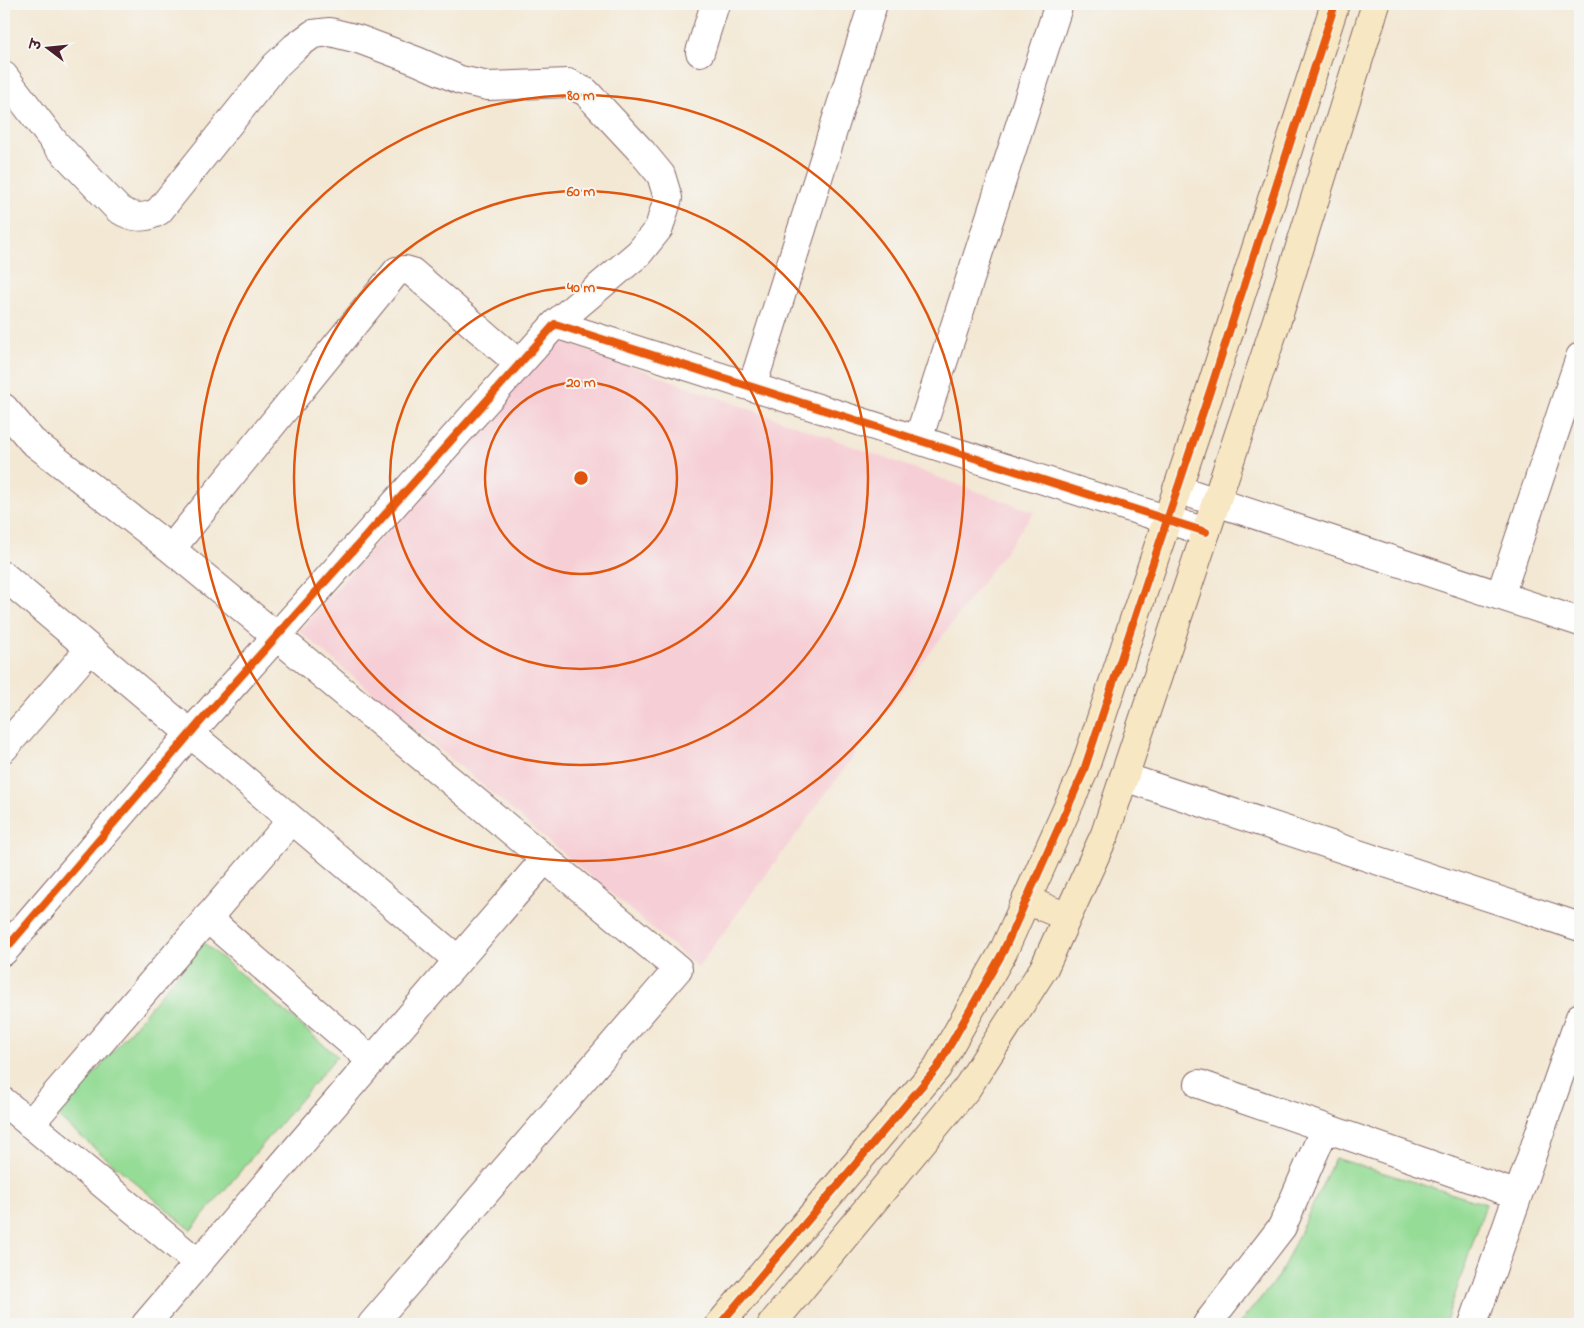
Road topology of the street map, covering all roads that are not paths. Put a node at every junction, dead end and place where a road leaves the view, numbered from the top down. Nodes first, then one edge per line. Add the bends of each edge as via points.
1 (715, 4) edge
2 (873, 4) edge
3 (1059, 4) edge
4 (1335, 4) edge
5 (1376, 4) edge
6 (700, 52) dead end
7 (4, 76) edge
8 (555, 324) junction
9 (1580, 357) edge
10 (519, 364) junction
11 (752, 387) junction
12 (4, 408) edge
13 (918, 440) junction
14 (1177, 489) junction
15 (1217, 501) junction
16 (1167, 520) junction
17 (1206, 532) junction
18 (171, 549) junction
19 (4, 576) edge
20 (1500, 596) junction
21 (1580, 622) edge
22 (276, 636) junction
23 (90, 650) junction
24 (190, 734) junction
25 (5, 745) edge
26 (1124, 777) junction
27 (292, 820) junction
28 (545, 858) junction
29 (1026, 900) junction
30 (1067, 917) junction
31 (208, 918) junction
32 (1580, 927) edge
33 (4, 951) edge
34 (458, 960) junction
35 (1580, 1017) edge
36 (372, 1061) junction
37 (1199, 1084) dead end
38 (4, 1102) edge
39 (30, 1124) junction
40 (1325, 1128) junction
41 (1518, 1195) junction
42 (198, 1263) junction
43 (146, 1324) edge
44 (372, 1324) edge
45 (720, 1324) edge
46 (772, 1324) edge
47 (1207, 1324) edge
48 (1473, 1324) edge

1 - 6 street
2 - 11 street
3 - 13 street
4 - 14 street
5 - 15 street via 1278,320
7 - 8 street via 56,144 118,209 140,217 158,210 275,66 313,34 330,32 358,39 417,60 460,80 488,86 568,83 586,92 642,152 661,175 668,198 659,228 639,253
8 - 10 street
8 - 11 street
9 - 20 street
10 - 18 street via 412,272 397,270
10 - 22 street
11 - 13 street
12 - 18 street via 32,441
13 - 16 street
14 - 15 street
14 - 16 street
15 - 17 street
15 - 20 street
16 - 17 street
16 - 29 street via 1083,773
17 - 26 street
18 - 22 street
19 - 23 street
20 - 21 street
22 - 24 street
22 - 28 street
23 - 24 street
23 - 25 street
24 - 27 street
24 - 33 street
26 - 30 street via 1105,834
26 - 32 street
27 - 31 street
27 - 34 street
28 - 34 street
28 - 44 street via 678,969
29 - 30 street
29 - 45 street via 1003,952 937,1068
30 - 46 street via 1044,968 967,1088
31 - 36 street
31 - 39 street
34 - 36 street
35 - 41 street
36 - 42 street
37 - 40 street
38 - 39 street
39 - 42 street
40 - 41 street
40 - 47 street via 1282,1227
41 - 48 street
42 - 43 street

